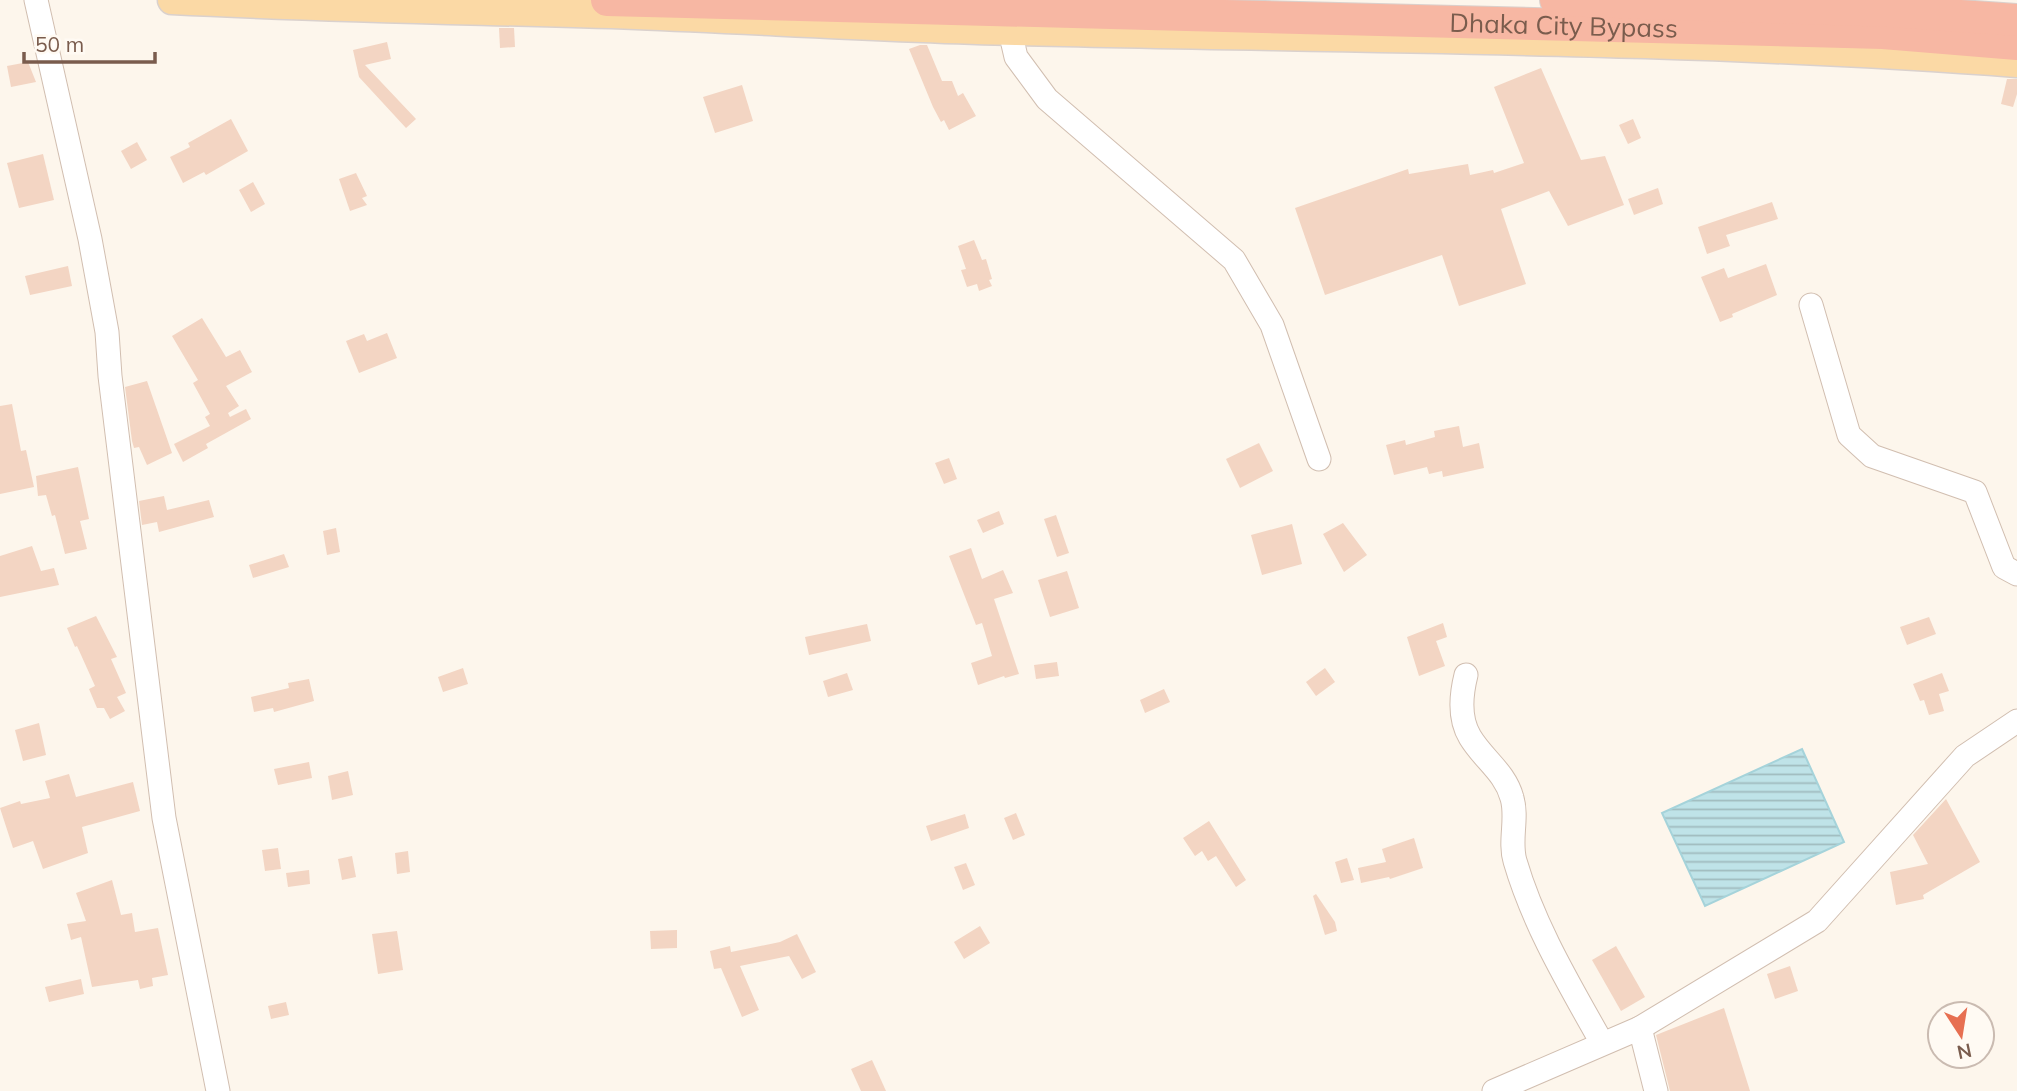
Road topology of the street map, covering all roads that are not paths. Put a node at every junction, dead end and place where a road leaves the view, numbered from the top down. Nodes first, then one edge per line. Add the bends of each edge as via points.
1 (36, 0) edge
2 (172, 0) edge
3 (607, 0) edge
4 (1556, 0) edge
5 (2017, 20) edge
6 (1010, 31) junction
7 (2017, 44) edge
8 (2017, 64) edge
9 (1811, 305) dead end
10 (1319, 459) dead end
11 (2017, 574) edge
12 (1466, 675) dead end
13 (2017, 721) edge
14 (1640, 1028) junction
15 (1602, 1043) junction
16 (218, 1091) edge
17 (1494, 1091) edge
18 (1656, 1091) edge

1 - 16 street via 107,332 164,818
2 - 6 main road
3 - 7 highway, Dhaka City Bypass via 1883,33
4 - 5 highway, Dhaka City Bypass
6 - 8 main road via 1550,41 1878,53
6 - 10 street via 1016,57 1047,99 1234,260 1272,325
9 - 11 street via 1849,435 1872,456 1975,492 2004,567
12 - 15 street via 1460,699 1469,736 1502,775 1512,798 1514,858 1546,943
13 - 14 street via 1965,756 1817,921
14 - 15 street
14 - 18 street
15 - 17 street

